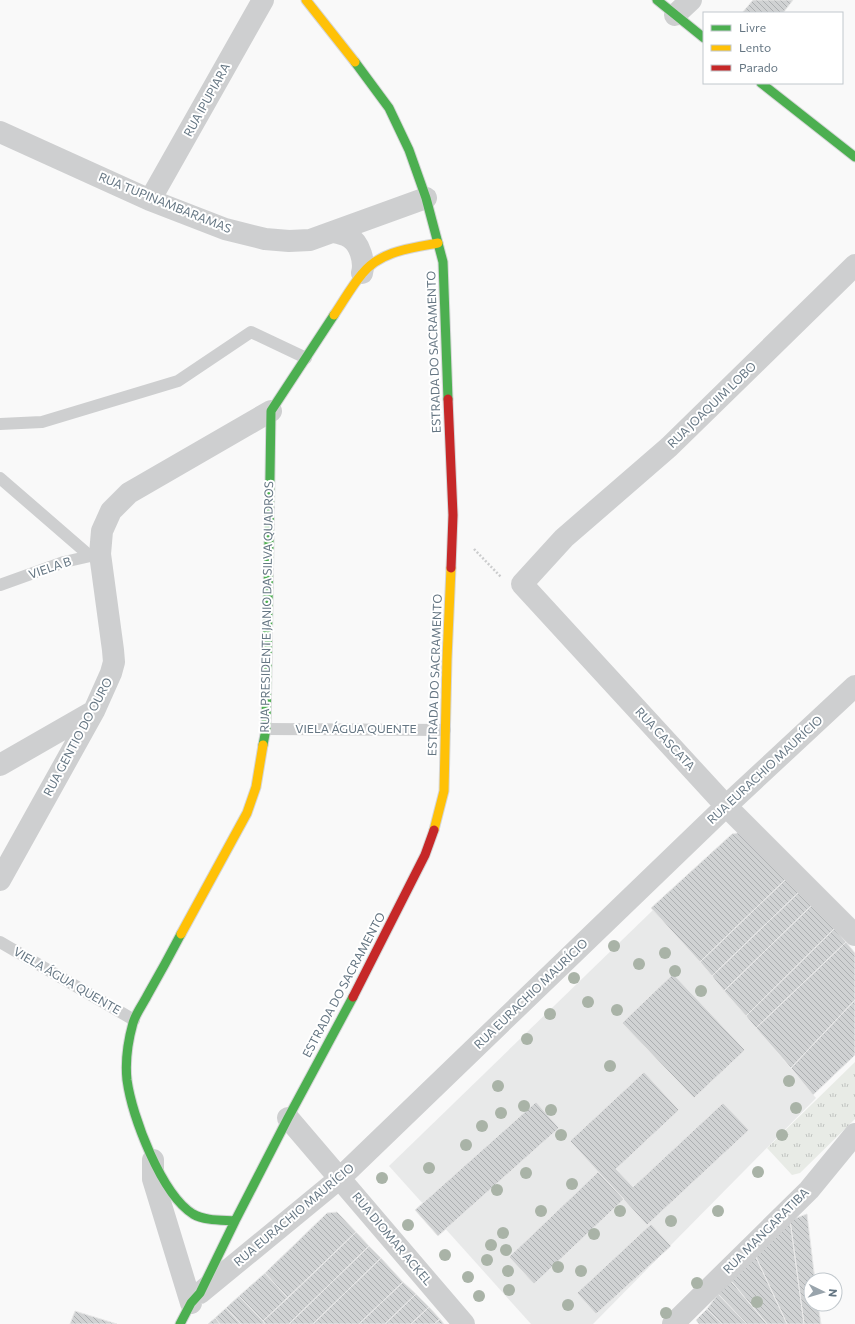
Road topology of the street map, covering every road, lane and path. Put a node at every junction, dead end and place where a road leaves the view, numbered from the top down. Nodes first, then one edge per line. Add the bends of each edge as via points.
1 (263, 0) edge
2 (306, 0) edge
3 (657, 0) edge
4 (691, 0) edge
5 (675, 15) junction
6 (703, 37) edge
7 (762, 84) edge
8 (0, 132) edge
9 (855, 158) edge
10 (426, 198) junction
11 (150, 200) junction
12 (333, 232) junction
13 (438, 243) junction
14 (855, 265) edge
15 (362, 273) junction
16 (306, 358) junction
17 (271, 411) junction
18 (0, 424) edge
19 (0, 478) edge
20 (473, 548) dead end
21 (95, 555) junction
22 (522, 584) junction
23 (0, 585) edge
24 (855, 686) edge
25 (94, 711) junction
26 (266, 729) junction
27 (445, 730) junction
28 (0, 765) edge
29 (726, 806) junction
30 (0, 880) edge
31 (855, 935) edge
32 (0, 942) edge
33 (134, 1020) junction
34 (288, 1118) junction
35 (855, 1134) edge
36 (153, 1160) junction
37 (340, 1178) junction
38 (235, 1221) junction
39 (196, 1298) junction
40 (180, 1324) edge
41 (464, 1324) edge
42 (673, 1324) edge

1 - 11 street, RUA IPUPIARA
2 - 10 street, ESTRADA DO SACRAMENTO via 389,108 409,150
3 - 5 street
4 - 5 street
5 - 6 street
7 - 9 street
8 - 11 street, RUA TUPINAMBARAMAS
10 - 12 street, RUA TUPINAMBARAMAS
10 - 13 street, ESTRADA DO SACRAMENTO
11 - 12 street, RUA TUPINAMBARAMAS via 225,230 264,239 310,240
12 - 15 street via 350,237 356,245 364,266
13 - 15 street via 397,250 381,257
13 - 27 street, ESTRADA DO SACRAMENTO via 443,262 453,515
14 - 22 street, RUA JOAQUIM LOBO via 669,447 564,538
15 - 16 street
16 - 17 street
16 - 18 lane via 252,332 178,381 42,422
17 - 21 street, RUA GENTIO DO OURO via 129,493 111,511
17 - 26 street, RUA PRESIDENTE JANIO DA SILVA QUADROS
19 - 21 lane
20 - 22 path via 505,581
21 - 23 lane, VIELA B via 64,562
21 - 25 street, RUA GENTIO DO OURO via 114,662
22 - 29 street, RUA CASCATA
24 - 29 street, RUA EURACHIO MAURÍCIO
25 - 28 street
25 - 30 street, RUA GENTIO DO OURO
26 - 27 lane, VIELA ÁGUA QUENTE
26 - 33 street, RUA PRESIDENTE JANIO DA SILVA QUADROS via 256,787 247,813
27 - 34 street, ESTRADA DO SACRAMENTO via 444,791 436,826 425,855
29 - 31 street, RUA CASCATA
29 - 37 street, RUA EURACHIO MAURÍCIO
32 - 33 lane, VIELA ÁGUA QUENTE
33 - 36 street, RUA PRESIDENTE JANIO DA SILVA QUADROS via 130,1035 127,1079 132,1106
34 - 37 street, RUA DIOMAR ACKEL
34 - 38 street, ESTRADA DO SACRAMENTO
35 - 42 street, RUA MANGARATIBA via 808,1190
36 - 38 street, RUA PRESIDENTE JANIO DA SILVA QUADROS via 178,1201 192,1213 204,1218
36 - 39 street, RUA PRESIDENTE JANIO DA SILVA QUADROS via 153,1179
37 - 39 street, RUA EURACHIO MAURÍCIO
37 - 41 street, RUA DIOMAR ACKEL
38 - 39 street, ESTRADA DO SACRAMENTO
39 - 40 street, ESTRADA DO SACRAMENTO

